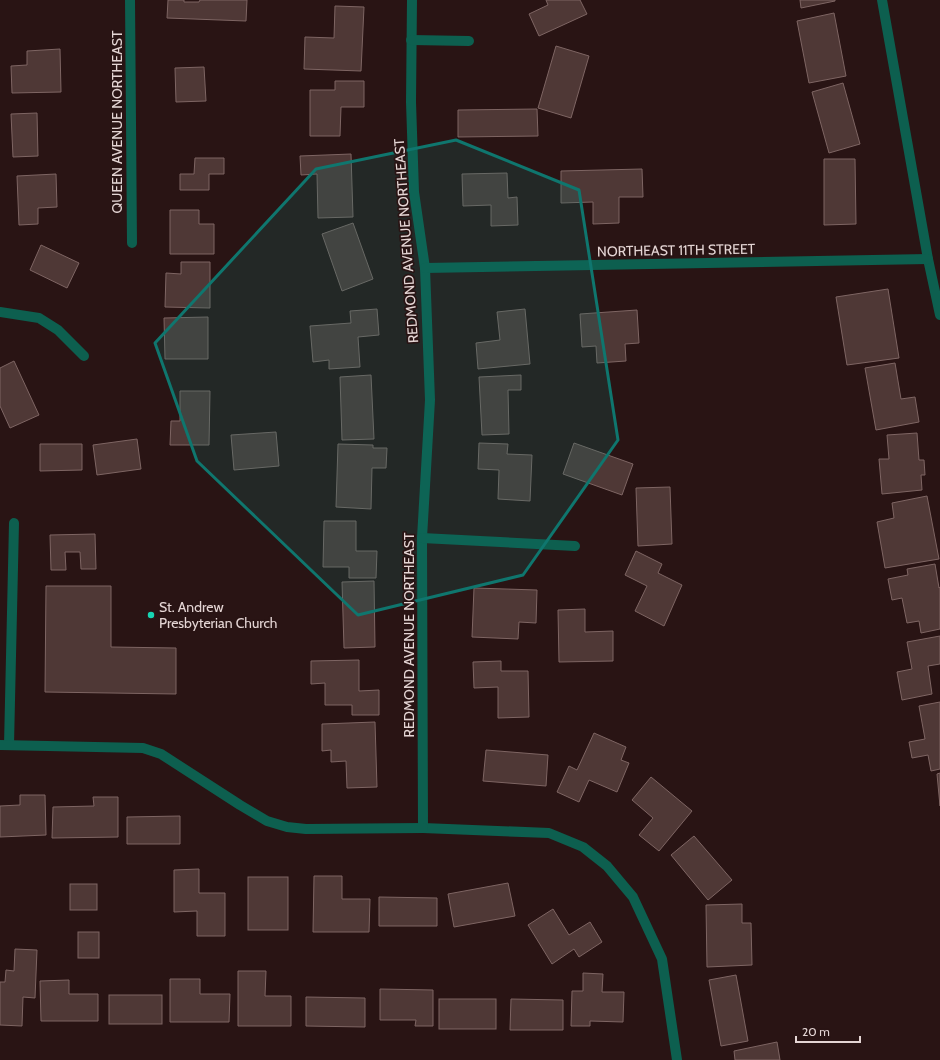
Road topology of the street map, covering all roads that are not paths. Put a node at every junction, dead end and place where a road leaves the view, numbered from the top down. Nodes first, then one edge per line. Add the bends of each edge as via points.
1 (130, 0) edge
2 (412, 0) edge
3 (882, 0) edge
4 (412, 40) junction
5 (469, 41) dead end
6 (132, 243) dead end
7 (928, 259) junction
8 (425, 268) junction
9 (0, 312) edge
10 (940, 315) edge
11 (84, 356) dead end
12 (14, 523) dead end
13 (422, 538) junction
14 (574, 546) dead end
15 (4, 745) edge
16 (423, 828) junction
17 (677, 1060) edge

1 - 6 street, QUEEN AVENUE NORTHEAST
2 - 4 street, REDMOND AVENUE NORTHEAST
3 - 7 street
4 - 5 street
4 - 8 street, REDMOND AVENUE NORTHEAST via 414,192
7 - 8 street, NORTHEAST 11TH STREET
7 - 10 street
8 - 13 street, REDMOND AVENUE NORTHEAST via 430,400
9 - 11 street via 39,318 58,330
12 - 15 street
13 - 14 street
13 - 16 street, REDMOND AVENUE NORTHEAST
15 - 16 street via 143,748 161,754 268,821 287,827
16 - 17 street via 549,833 582,848 607,866 633,898 662,958

